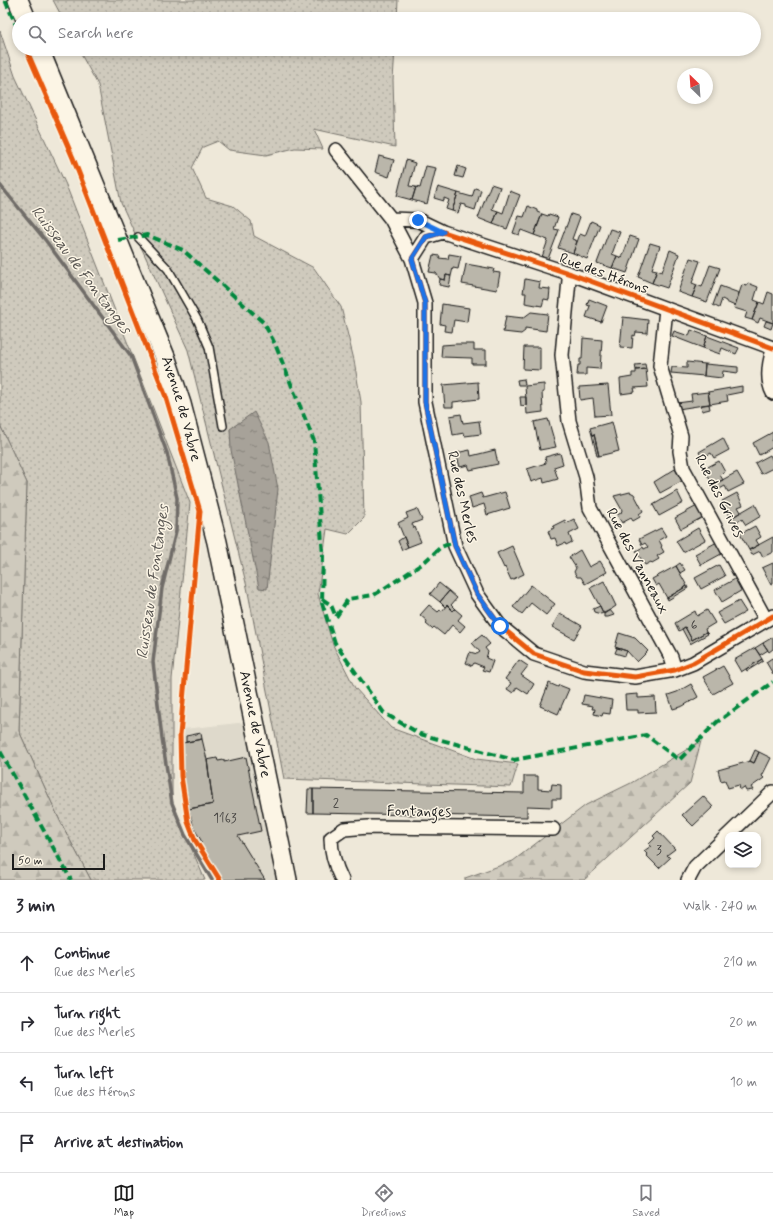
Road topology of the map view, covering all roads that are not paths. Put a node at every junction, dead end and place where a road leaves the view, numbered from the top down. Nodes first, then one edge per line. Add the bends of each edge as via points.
1 (18, 0) edge
2 (23, 12) edge
3 (42, 56) edge
4 (336, 150) dead end
5 (391, 219) junction
6 (443, 232) junction
7 (138, 237) dead end
8 (412, 259) junction
9 (571, 274) junction
10 (666, 309) junction
11 (773, 349) edge
12 (773, 393) edge
13 (223, 426) dead end
14 (770, 618) edge
15 (675, 670) junction
16 (773, 792) edge
17 (553, 829) dead end
18 (287, 880) edge
19 (342, 880) edge
20 (688, 880) edge

1 - 2 main road
3 - 18 main road, Avenue de Vabre via 163,352 181,404 217,542
4 - 5 street
5 - 6 street, Rue des Hérons via 418,220
5 - 8 street
6 - 8 street via 426,237
6 - 9 street, Rue des Hérons
7 - 13 lane via 168,269 198,321 209,347
8 - 15 street, Rue des Merles via 425,303 425,402 455,546 477,594 500,626 534,654 584,671 635,677
9 - 10 street, Rue des Hérons
9 - 15 street, Rue des Vanneaux via 562,354 569,421 586,477 590,508 671,657
10 - 11 street, Rue des Hérons
10 - 14 street, Rue des Grives via 660,366 682,436 680,451 683,468
11 - 12 street via 769,369
14 - 15 street, Rue des Merles via 693,663
16 - 20 street via 695,867
17 - 19 street, Fontanges via 368,827 344,830 331,838 334,864

